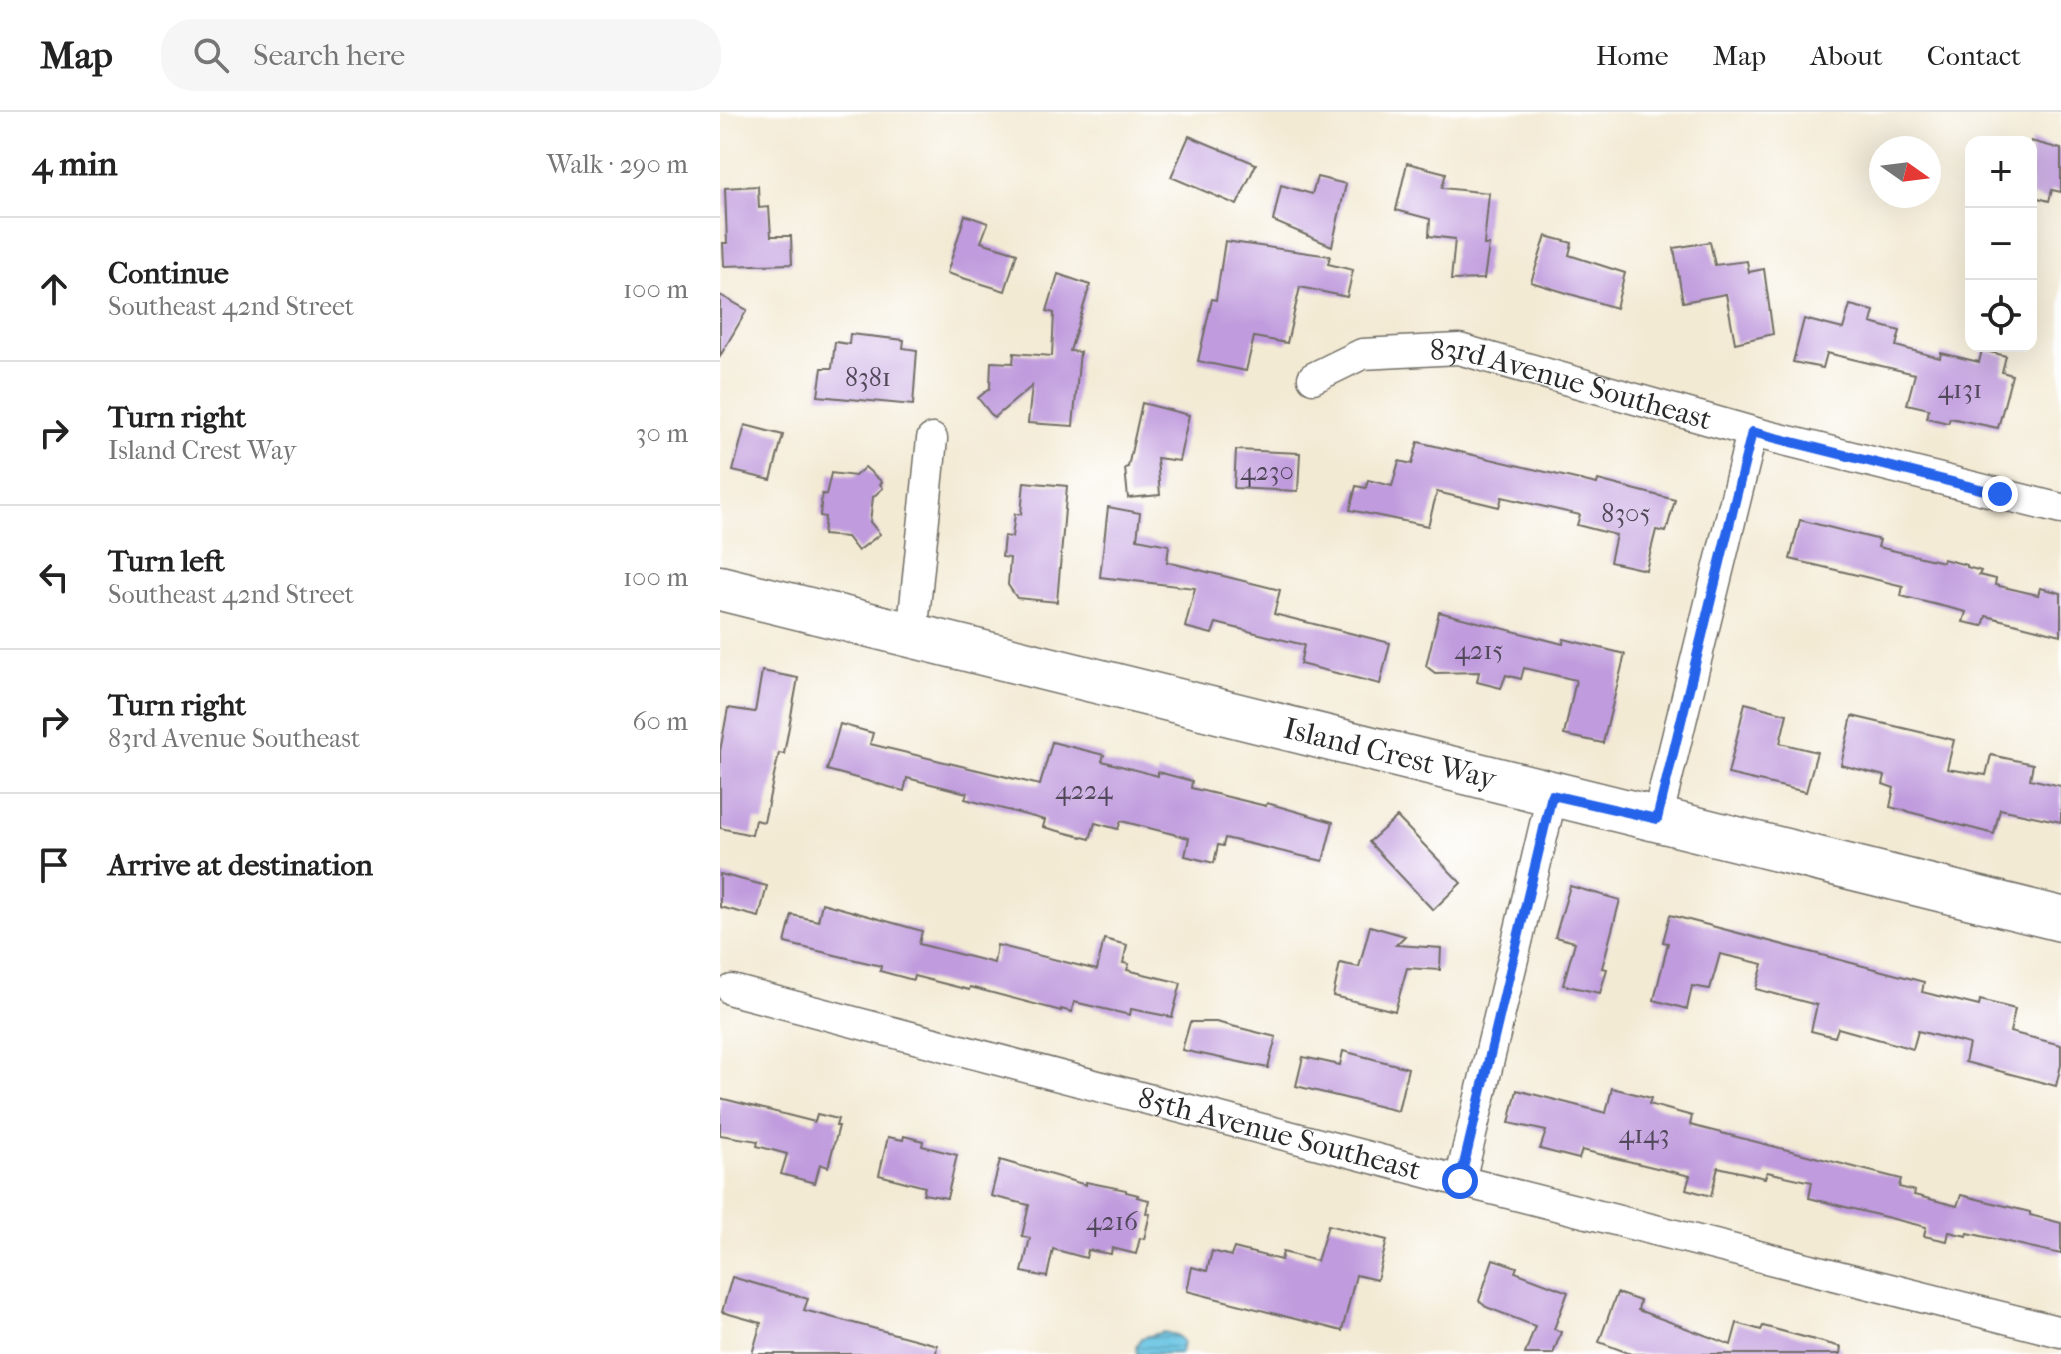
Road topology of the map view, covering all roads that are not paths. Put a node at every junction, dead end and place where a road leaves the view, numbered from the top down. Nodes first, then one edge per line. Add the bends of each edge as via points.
1 (1313, 378) dead end
2 (1752, 432) junction
3 (932, 439) dead end
4 (2061, 509) edge
5 (720, 588) edge
6 (912, 636) junction
7 (1552, 795) junction
8 (1657, 819) junction
9 (2061, 919) edge
10 (732, 990) dead end
11 (1460, 1181) junction
12 (2061, 1332) edge

1 - 2 street, 83rd Avenue Southeast via 1362,354 1459,349
2 - 4 street, 83rd Avenue Southeast
2 - 8 street
3 - 6 street
5 - 6 main road, Island Crest Way
6 - 7 main road, Island Crest Way
7 - 8 main road, Island Crest Way
7 - 11 street
8 - 9 main road, Island Crest Way
10 - 11 street, 85th Avenue Southeast
11 - 12 street, 85th Avenue Southeast

